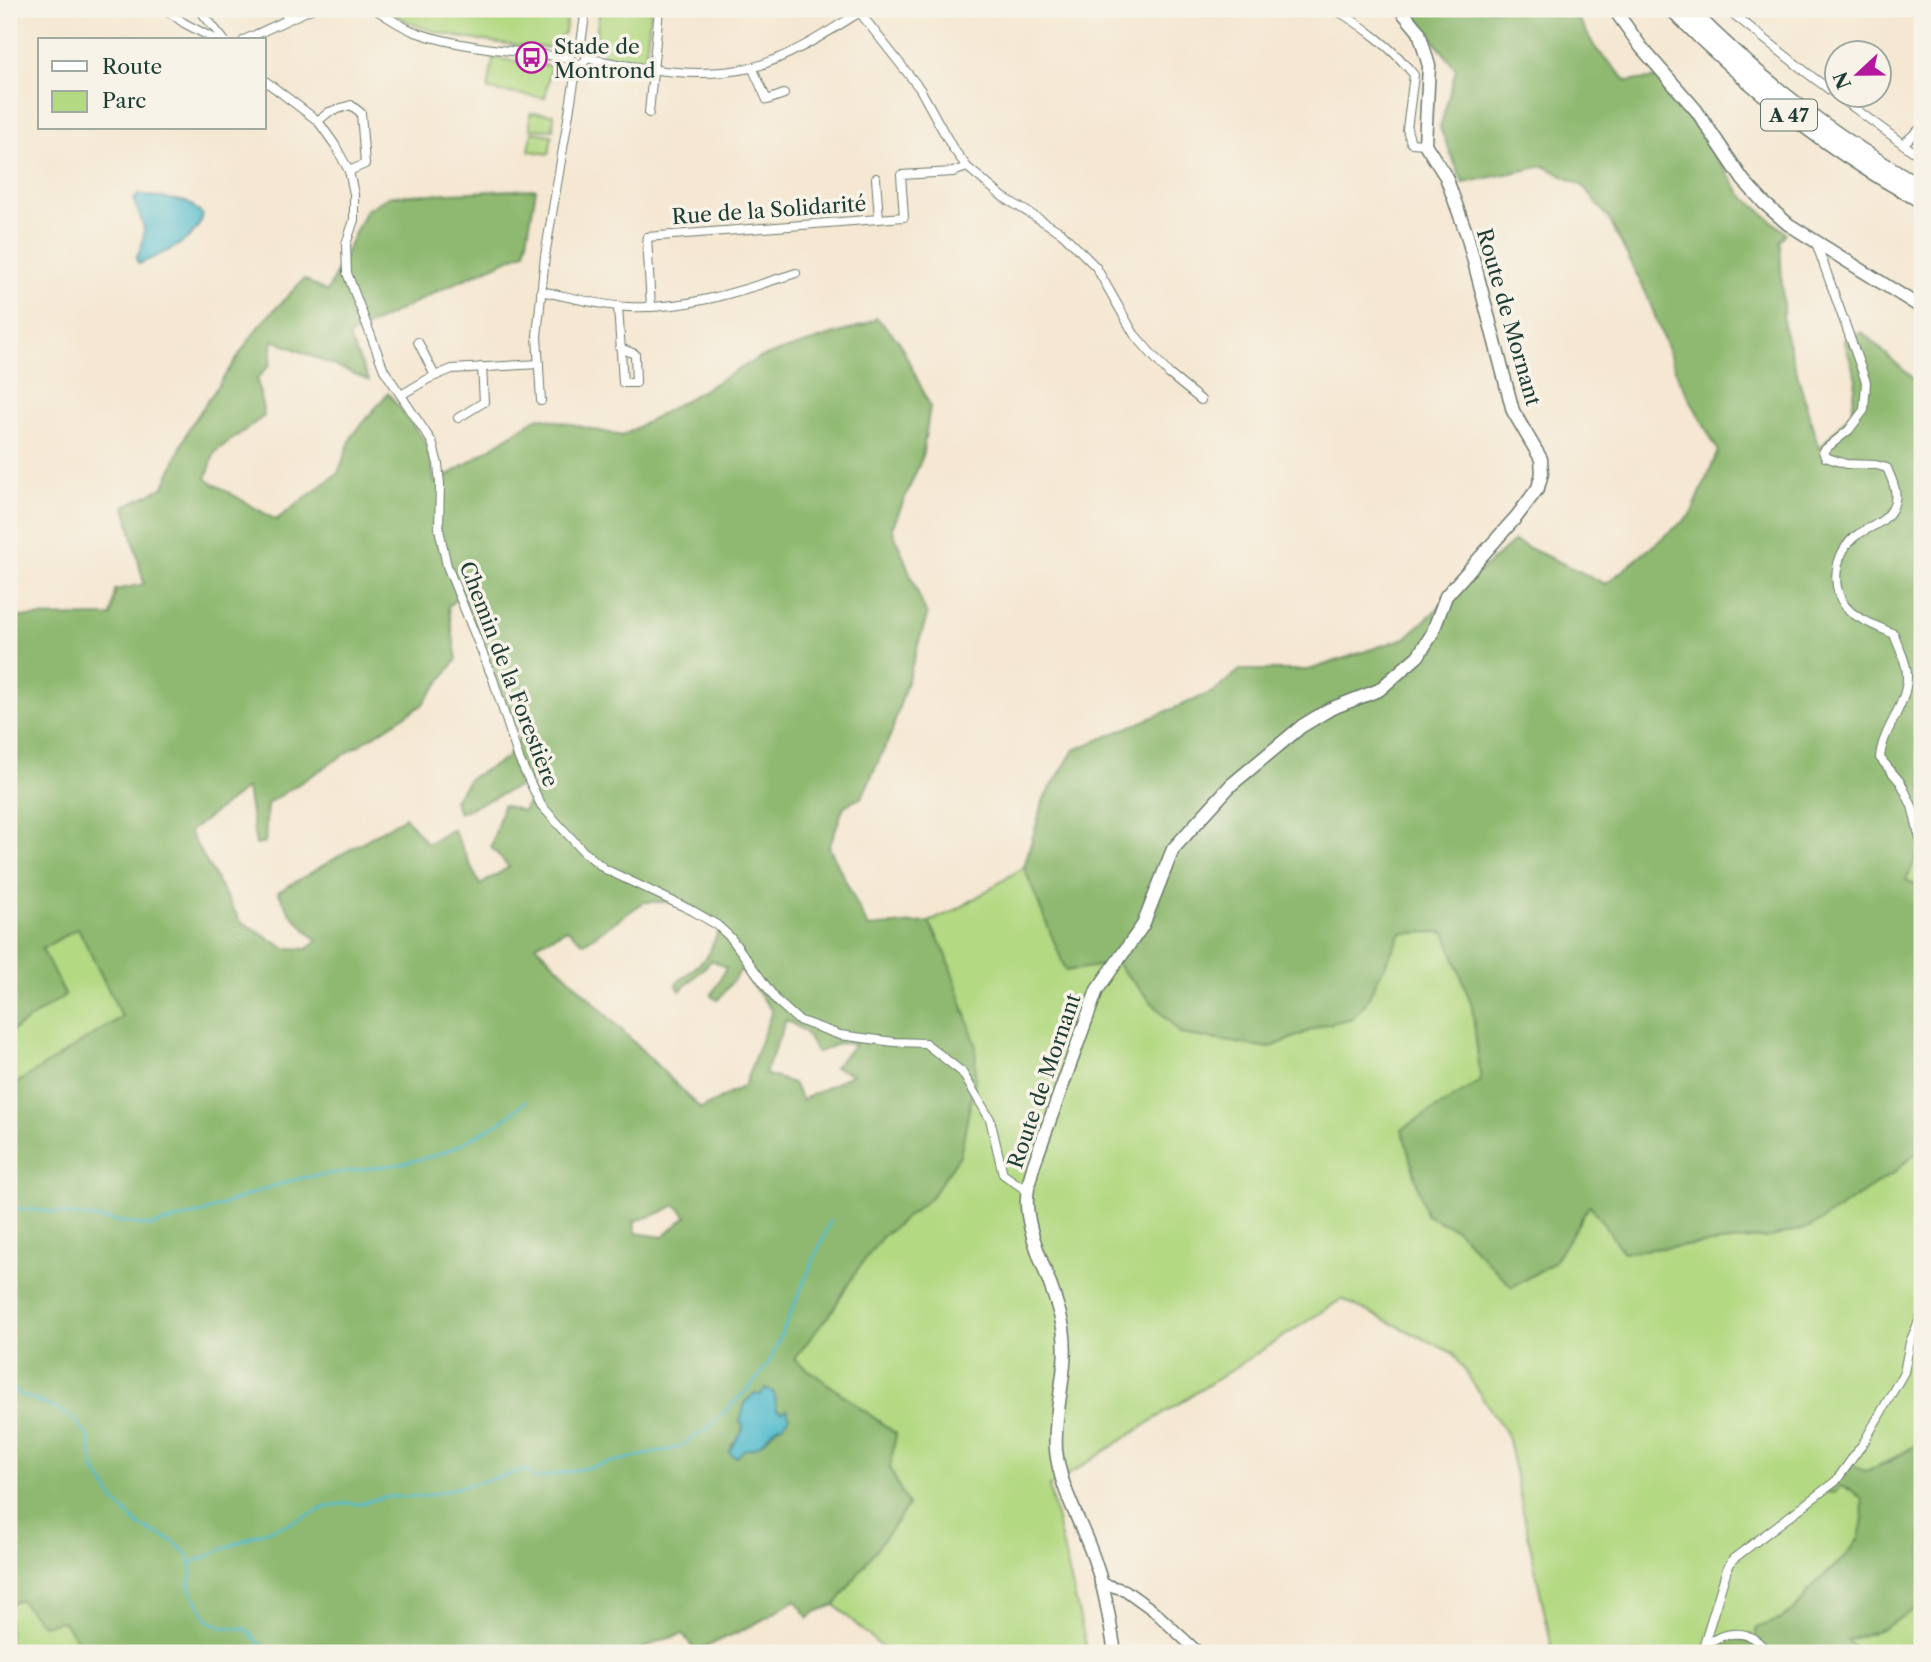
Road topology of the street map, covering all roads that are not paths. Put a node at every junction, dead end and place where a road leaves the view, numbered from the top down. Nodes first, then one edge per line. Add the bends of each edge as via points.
1 (165, 9) edge
2 (199, 9) edge
3 (281, 9) edge
4 (311, 9) edge
5 (375, 9) edge
6 (586, 9) edge
7 (659, 9) edge
8 (1334, 9) edge
9 (1400, 9) edge
10 (1614, 9) edge
11 (1672, 9) edge
12 (1689, 9) edge
13 (1727, 9) edge
14 (1914, 9) edge
15 (859, 10) edge
16 (1922, 15) edge
17 (289, 19) junction
18 (212, 38) edge
19 (222, 38) edge
20 (248, 38) edge
21 (580, 50) junction
22 (570, 58) junction
23 (586, 58) junction
24 (577, 65) junction
25 (752, 68) junction
26 (652, 70) junction
27 (266, 82) edge
28 (783, 94) dead end
29 (649, 113) dead end
30 (318, 121) junction
31 (1922, 127) edge
32 (1425, 144) junction
33 (1903, 144) junction
34 (1922, 158) edge
35 (967, 167) junction
36 (349, 171) junction
37 (876, 178) dead end
38 (1922, 187) edge
39 (1922, 201) edge
40 (879, 219) junction
41 (1815, 240) junction
42 (796, 273) dead end
43 (541, 291) junction
44 (618, 306) junction
45 (651, 307) junction
46 (1922, 308) edge
47 (418, 342) dead end
48 (620, 348) dead end
49 (539, 364) junction
50 (482, 367) junction
51 (435, 376) junction
52 (401, 395) junction
53 (1201, 400) dead end
54 (541, 401) dead end
55 (458, 418) dead end
56 (1922, 847) edge
57 (1027, 1191) junction
58 (1922, 1314) edge
59 (1100, 1583) junction
60 (1704, 1644) junction
61 (1115, 1653) edge
62 (1199, 1653) edge
63 (1696, 1653) edge
64 (1768, 1653) edge

1 - 18 street
2 - 19 street
3 - 17 street
4 - 17 street
5 - 22 street via 418,33
6 - 21 street
7 - 26 street
8 - 32 street via 1385,45 1413,75 1408,130 1411,143
9 - 32 main road via 1419,32 1429,66
10 - 41 main road via 1696,110 1743,180 1788,224
11 - 39 highway, A 47 via 1792,118 1873,174
12 - 38 highway, A 47 via 1776,92 1881,165
13 - 33 street
14 - 16 street
15 - 25 street via 776,59
15 - 35 street via 920,89
17 - 20 street
21 - 22 street
21 - 23 street
22 - 24 street
23 - 24 street
23 - 26 street
24 - 43 street
25 - 26 street via 694,74
25 - 28 street via 766,100
26 - 29 street
27 - 30 street, Chemin de la Forestière
30 - 36 street, Chemin de la Forestière
30 - 36 street via 351,105 361,113 365,164
31 - 33 street
32 - 57 main road, Route de Mornant via 1446,177 1467,235 1513,411 1541,459 1538,488 1446,596 1418,656 1379,690 1330,709 1302,726 1231,785 1173,849 1143,925 1097,990
33 - 34 street
35 - 40 street via 901,175 904,217
35 - 53 street via 1003,197 1062,233 1088,258 1134,334 1169,374
36 - 52 street, Chemin de la Forestière via 354,219 346,244 347,273 384,370
37 - 40 street
40 - 45 street, Rue de la Solidarité via 647,237
41 - 46 main road
41 - 56 street via 1866,382 1864,410 1849,430 1823,451 1825,457 1846,464 1887,468 1897,491 1891,510 1840,554 1836,575 1840,596 1850,611 1894,634 1904,660 1908,675 1904,694 1880,758 1913,806
42 - 45 street via 724,296
43 - 44 street
43 - 49 street
44 - 45 street
44 - 48 street
47 - 51 street
49 - 50 street
49 - 54 street
50 - 51 street
50 - 55 street via 484,402
51 - 52 street
52 - 57 street, Chemin de la Forestière via 432,442 447,566 541,806 604,869 717,925 777,1001 798,1020 840,1035 925,1043 962,1072 990,1119 1003,1174
57 - 59 main road, Route de Mornant via 1029,1217 1064,1331 1056,1419 1060,1474
58 - 60 street via 1904,1372 1836,1481 1733,1559
59 - 61 main road, Route de Mornant
59 - 62 street via 1125,1590
60 - 63 street
60 - 64 street via 1745,1635

